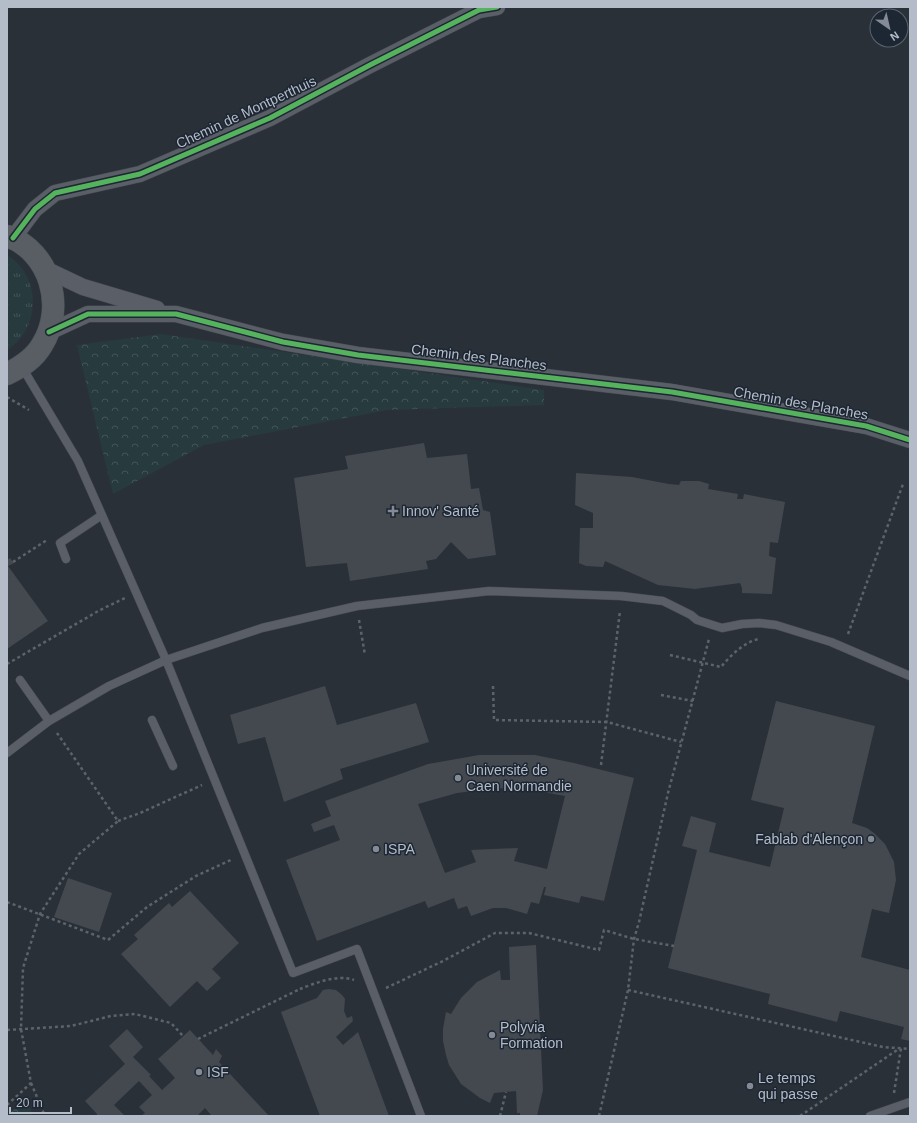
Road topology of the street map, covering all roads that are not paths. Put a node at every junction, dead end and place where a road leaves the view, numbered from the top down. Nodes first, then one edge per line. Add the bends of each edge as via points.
1 (497, 7) edge
2 (10, 237) edge
3 (45, 269) junction
4 (176, 314) junction
5 (49, 332) junction
6 (14, 370) edge
7 (910, 440) edge
8 (102, 515) junction
9 (66, 559) dead end
10 (166, 660) junction
11 (910, 676) edge
12 (20, 680) dead end
13 (152, 720) dead end
14 (48, 722) junction
15 (7, 753) edge
16 (173, 766) dead end
17 (910, 1102) edge
18 (421, 1116) edge
19 (870, 1116) edge

1 - 2 street, Chemin de Montperthuis via 479,10 270,118 140,174 56,193 35,209
2 - 3 main road via 26,246
3 - 4 street via 83,287
3 - 5 main road via 52,289 54,310
4 - 5 street, Chemin des Planches via 88,314
4 - 7 street, Chemin des Planches via 283,342 358,354 672,392 866,426
5 - 6 main road via 38,351
6 - 8 lane via 78,461
8 - 9 lane via 60,543
8 - 10 lane
10 - 11 lane via 262,628 356,606 489,591 621,596 663,601 697,620 722,628 742,624 776,625 831,642
10 - 14 lane via 109,686
10 - 18 lane via 293,973 357,949
12 - 14 lane
13 - 16 lane
14 - 15 lane
17 - 19 lane

